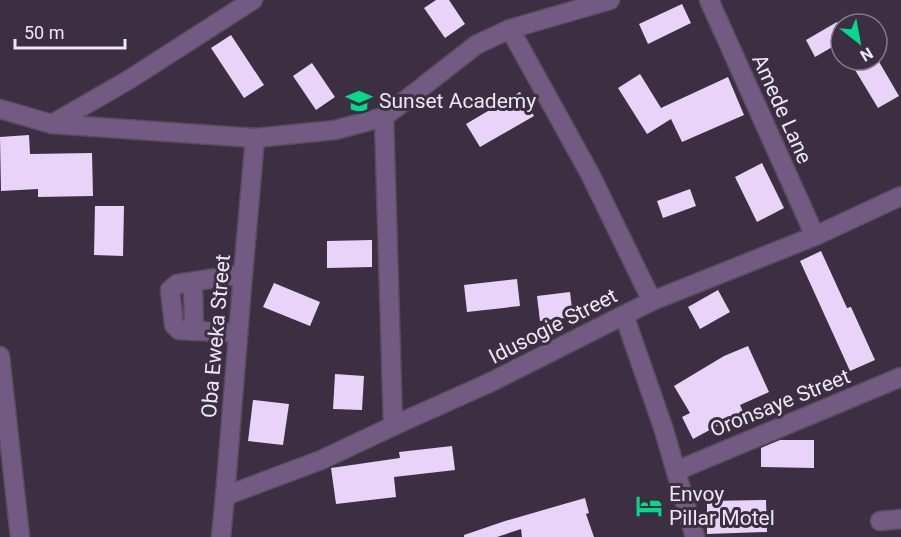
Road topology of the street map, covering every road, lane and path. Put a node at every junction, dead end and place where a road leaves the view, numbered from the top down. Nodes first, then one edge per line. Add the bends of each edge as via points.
1 (253, 0) edge
2 (610, 0) edge
3 (709, 0) edge
4 (510, 29) junction
5 (0, 109) edge
6 (384, 117) junction
7 (52, 124) junction
8 (255, 138) junction
9 (901, 196) edge
10 (814, 236) junction
11 (243, 274) junction
12 (652, 301) junction
13 (624, 315) junction
14 (238, 333) junction
15 (0, 356) edge
16 (901, 377) edge
17 (404, 421) junction
18 (676, 471) junction
19 (225, 496) junction
20 (901, 519) edge
21 (880, 521) dead end
22 (20, 537) edge
23 (220, 537) edge
24 (695, 537) edge

1 - 7 street
2 - 4 street
3 - 10 street, Amede Lane
4 - 6 street via 476,45
4 - 12 street via 590,174
5 - 7 street
6 - 8 street via 335,130
6 - 17 street via 393,425
7 - 8 street
8 - 11 street, Oba Eweka Street
9 - 10 street, Idusogie Street
10 - 12 street, Idusogie Street
11 - 14 street, Oba Eweka Street
11 - 14 street via 193,283 194,331
12 - 13 street, Idusogie Street
13 - 17 street, Idusogie Street via 489,384
13 - 18 street
14 - 19 street, Oba Eweka Street
15 - 22 street
16 - 18 street, Oronsaye Street
17 - 19 street, Idusogie Street via 321,460
18 - 24 street
19 - 23 street, Oba Eweka Street
20 - 21 street

